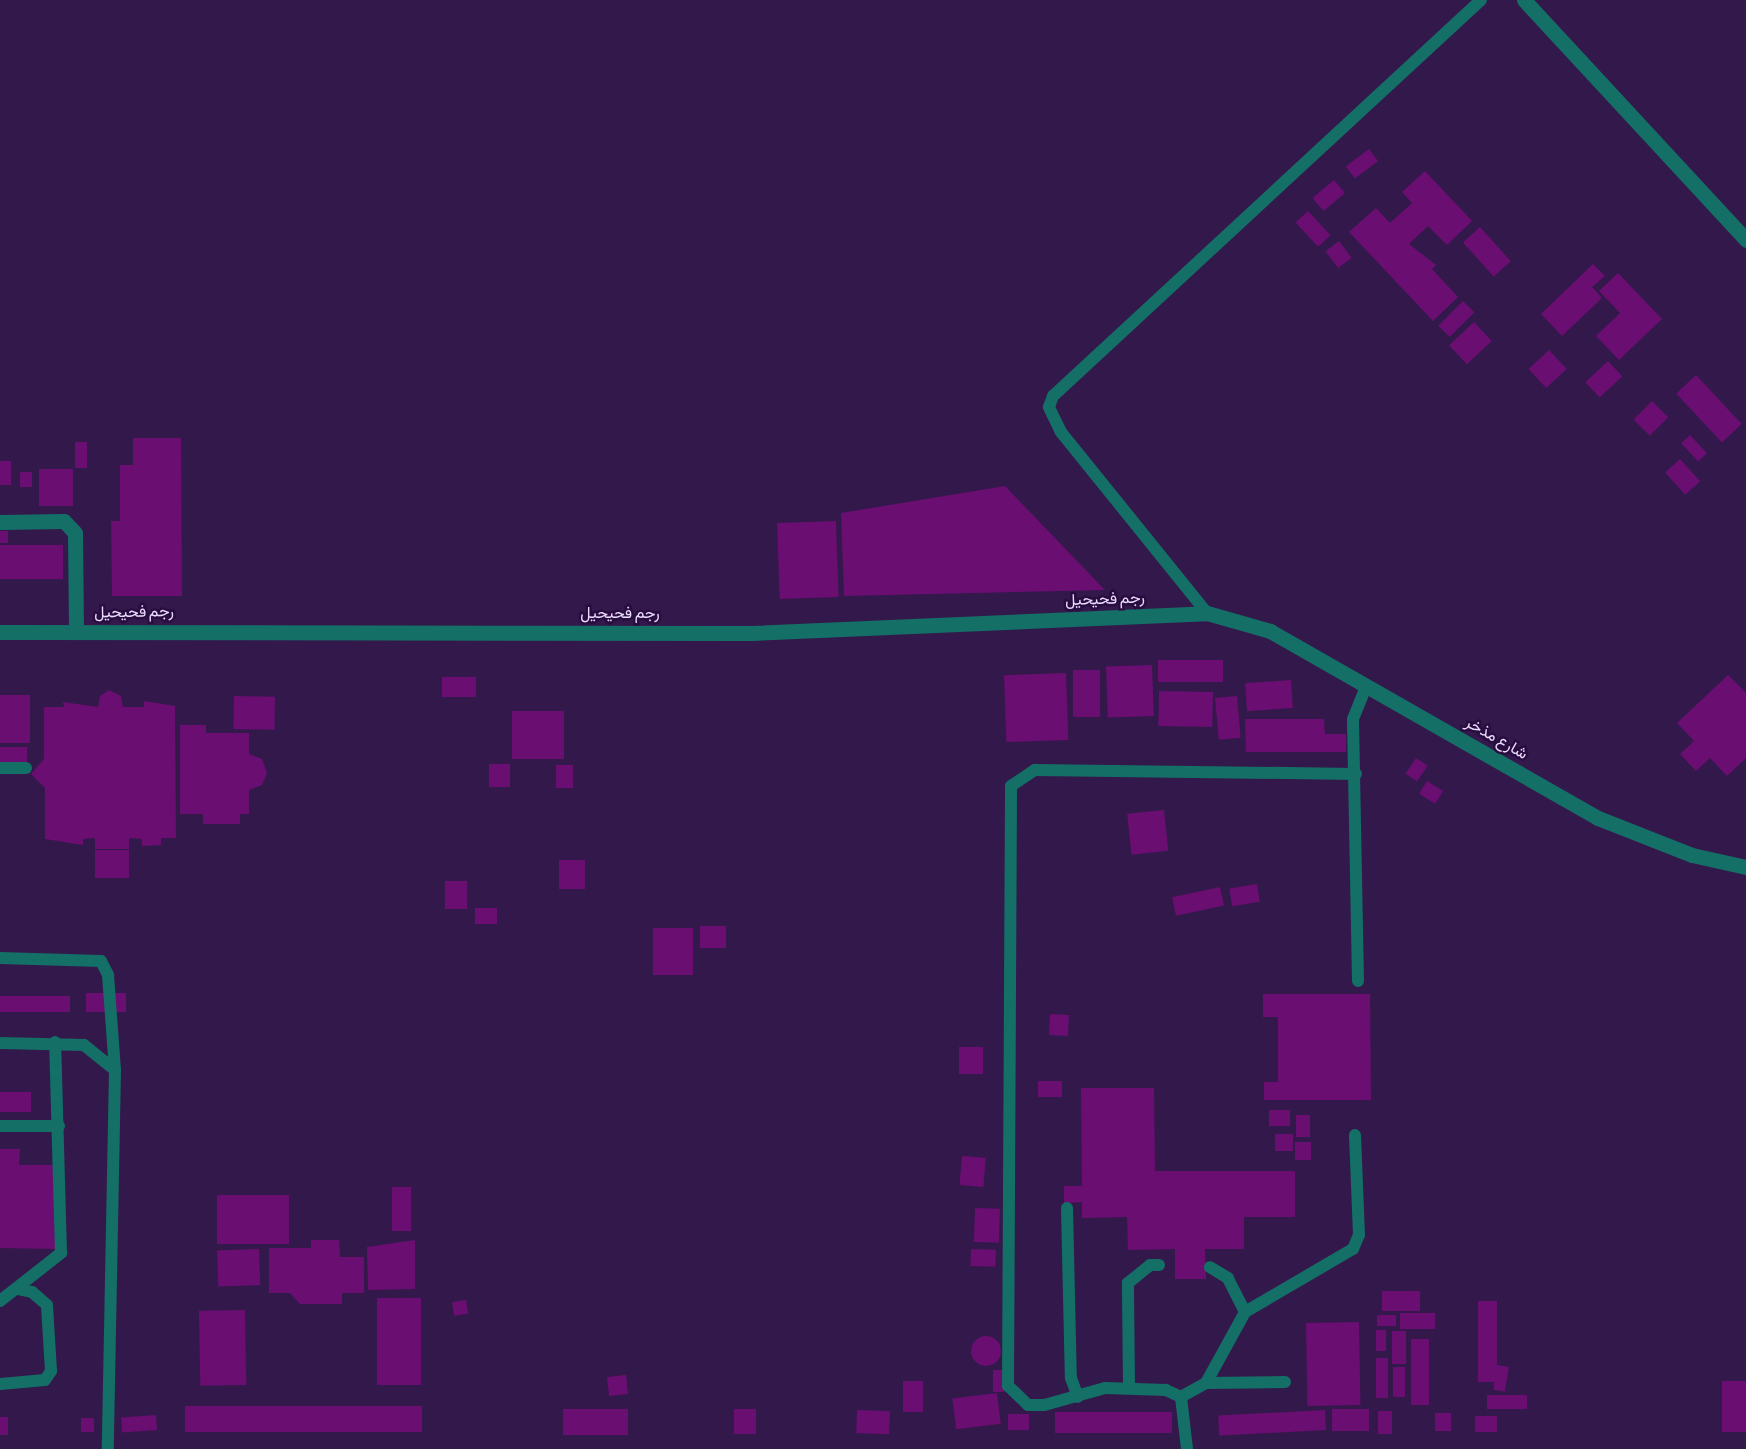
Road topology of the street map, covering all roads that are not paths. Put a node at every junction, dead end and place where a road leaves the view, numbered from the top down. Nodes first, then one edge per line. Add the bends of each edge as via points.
1 (1481, 0) edge
2 (1524, 0) edge
3 (1746, 240) edge
4 (0, 522) edge
5 (1207, 613) junction
6 (1239, 618) joint
7 (76, 631) junction
8 (0, 632) edge
9 (1365, 686) junction
10 (0, 768) edge
11 (26, 768) dead end
12 (1356, 774) junction
13 (1746, 867) edge
14 (0, 958) edge
15 (1358, 981) dead end
16 (0, 1042) edge
17 (55, 1042) junction
18 (115, 1070) junction
19 (0, 1126) edge
20 (59, 1126) junction
21 (1355, 1135) dead end
22 (1067, 1208) dead end
23 (1159, 1265) dead end
24 (1210, 1267) dead end
25 (18, 1289) junction
26 (0, 1301) edge
27 (1245, 1312) junction
28 (1285, 1382) dead end
29 (1206, 1383) junction
30 (0, 1384) edge
31 (1128, 1386) junction
32 (1078, 1397) junction
33 (1180, 1397) junction
34 (108, 1449) edge
35 (1186, 1449) edge

1 - 5 lane via 1053,396 1052,420
2 - 3 street
4 - 7 street via 64,520 75,532
5 - 6 street, رجم فحيحيل
5 - 7 street, رجم فحيحيل via 752,633
6 - 9 street, شارع مذخر
7 - 8 street, رجم فحيحيل
9 - 12 lane via 1353,719
9 - 13 street, شارع مذخر via 1599,818 1692,855
10 - 11 lane
12 - 15 lane
12 - 32 lane via 1035,770 1011,786 1008,1386 1028,1405
14 - 18 lane via 101,962 108,975
16 - 17 lane
17 - 18 lane via 84,1045
17 - 20 lane
18 - 34 lane
19 - 20 lane
20 - 25 lane via 61,1253
21 - 27 lane via 1359,1235 1353,1249
22 - 32 lane via 1071,1378
23 - 31 lane via 1150,1265 1128,1283
24 - 27 lane via 1228,1278
25 - 26 lane
25 - 30 lane via 32,1292 47,1305 51,1371 45,1380
27 - 29 lane
28 - 29 lane
29 - 33 lane
31 - 32 lane
31 - 33 lane via 1166,1390
33 - 35 lane

